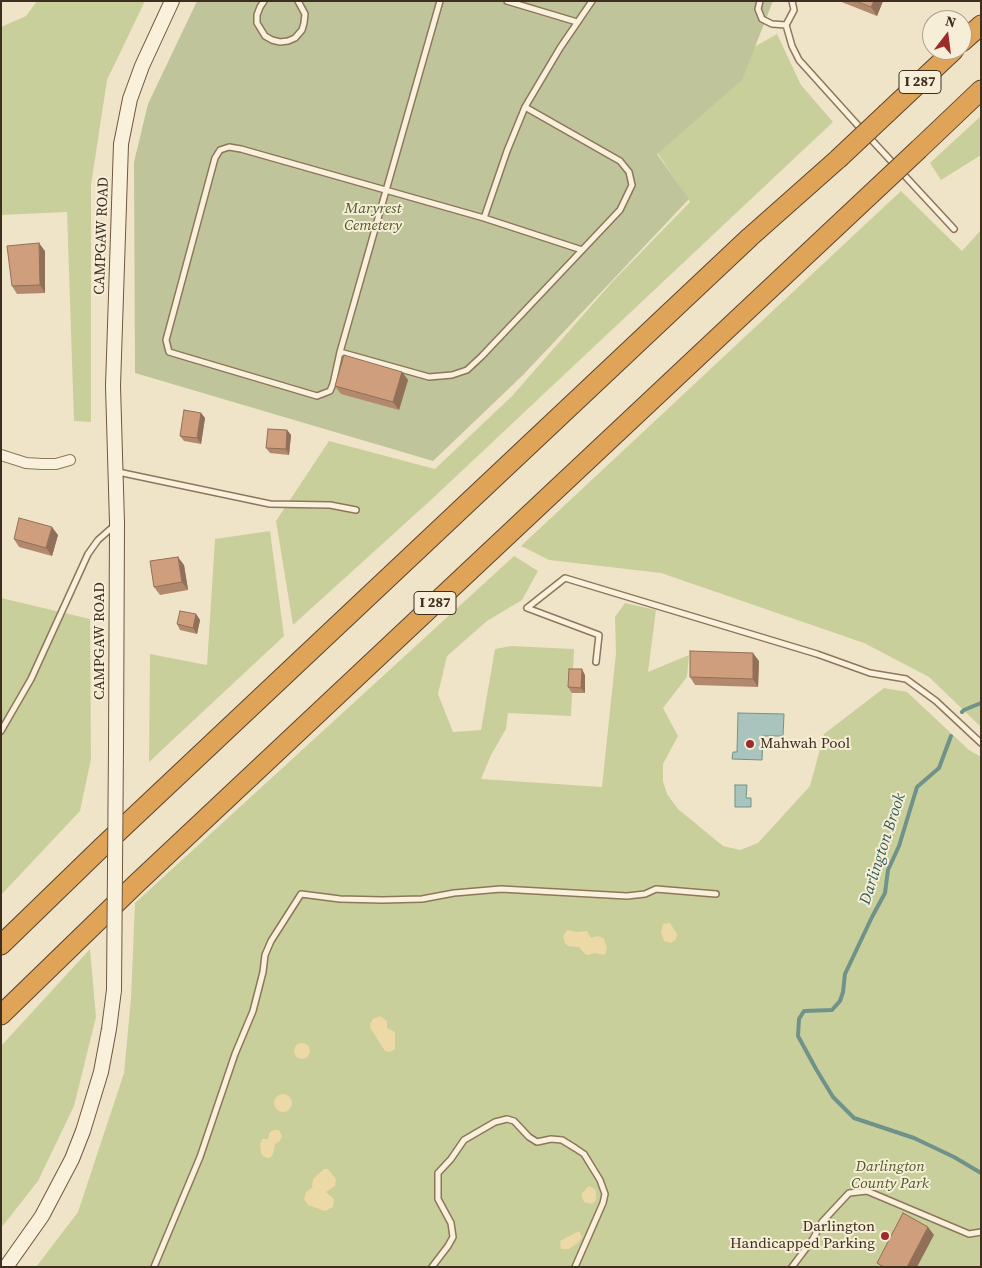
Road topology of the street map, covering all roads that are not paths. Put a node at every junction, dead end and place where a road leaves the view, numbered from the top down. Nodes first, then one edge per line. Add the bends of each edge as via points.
1 (172, 1) edge
2 (264, 1) edge
3 (298, 1) edge
4 (440, 1) edge
5 (507, 1) edge
6 (592, 1) edge
7 (760, 1) edge
8 (792, 1) edge
9 (577, 22) junction
10 (786, 25) junction
11 (943, 60) edge
12 (981, 90) edge
13 (525, 107) junction
14 (385, 191) junction
15 (484, 218) junction
16 (954, 229) dead end
17 (582, 250) junction
18 (340, 352) junction
19 (1, 455) edge
20 (70, 460) dead end
21 (115, 472) junction
22 (356, 510) dead end
23 (117, 523) junction
24 (596, 662) dead end
25 (1, 732) edge
26 (981, 743) edge
27 (716, 894) dead end
28 (1, 944) edge
29 (1, 1015) edge
30 (981, 1232) edge
31 (6, 1267) edge
32 (154, 1267) edge
33 (432, 1267) edge
34 (575, 1267) edge
35 (792, 1267) edge

1 - 21 main road, CAMPGAW ROAD via 130,99 121,144 113,386
2 - 3 lane via 257,23 265,36 280,42 295,38 302,30 305,14
4 - 14 lane
5 - 9 lane
6 - 9 lane
7 - 10 lane via 758,9 762,19
8 - 10 lane via 794,10
9 - 13 lane
10 - 16 lane via 799,60
11 - 28 highway, I 287, bridge via 750,237
12 - 29 highway, I 287, bridge via 136,884
13 - 15 lane
13 - 17 lane via 620,161 629,172 632,185 620,210
14 - 15 lane
14 - 18 lane
14 - 18 lane via 241,149 229,147 220,150 215,158 166,340 169,352 317,396 330,392
15 - 17 lane
17 - 18 lane via 467,370 429,377
19 - 20 street via 26,463 56,464
21 - 22 lane via 270,504
21 - 23 main road, CAMPGAW ROAD
23 - 25 lane via 88,554 31,678
23 - 31 main road, CAMPGAW ROAD, bridge via 114,990 110,1029 84,1131 69,1166 42,1216
24 - 26 lane via 599,634 527,608 565,578 870,673 906,679 936,701
27 - 32 lane via 656,889 627,896 501,889 422,899 340,899 301,894 265,955 254,1011 235,1054 200,1157
30 - 35 lane via 970,1234 867,1191 849,1193 822,1222
33 - 34 lane via 452,1237 451,1223 438,1199 438,1173 464,1140 495,1122 507,1119 514,1121 537,1142 562,1140 575,1148 584,1154 600,1180 605,1194 603,1203

